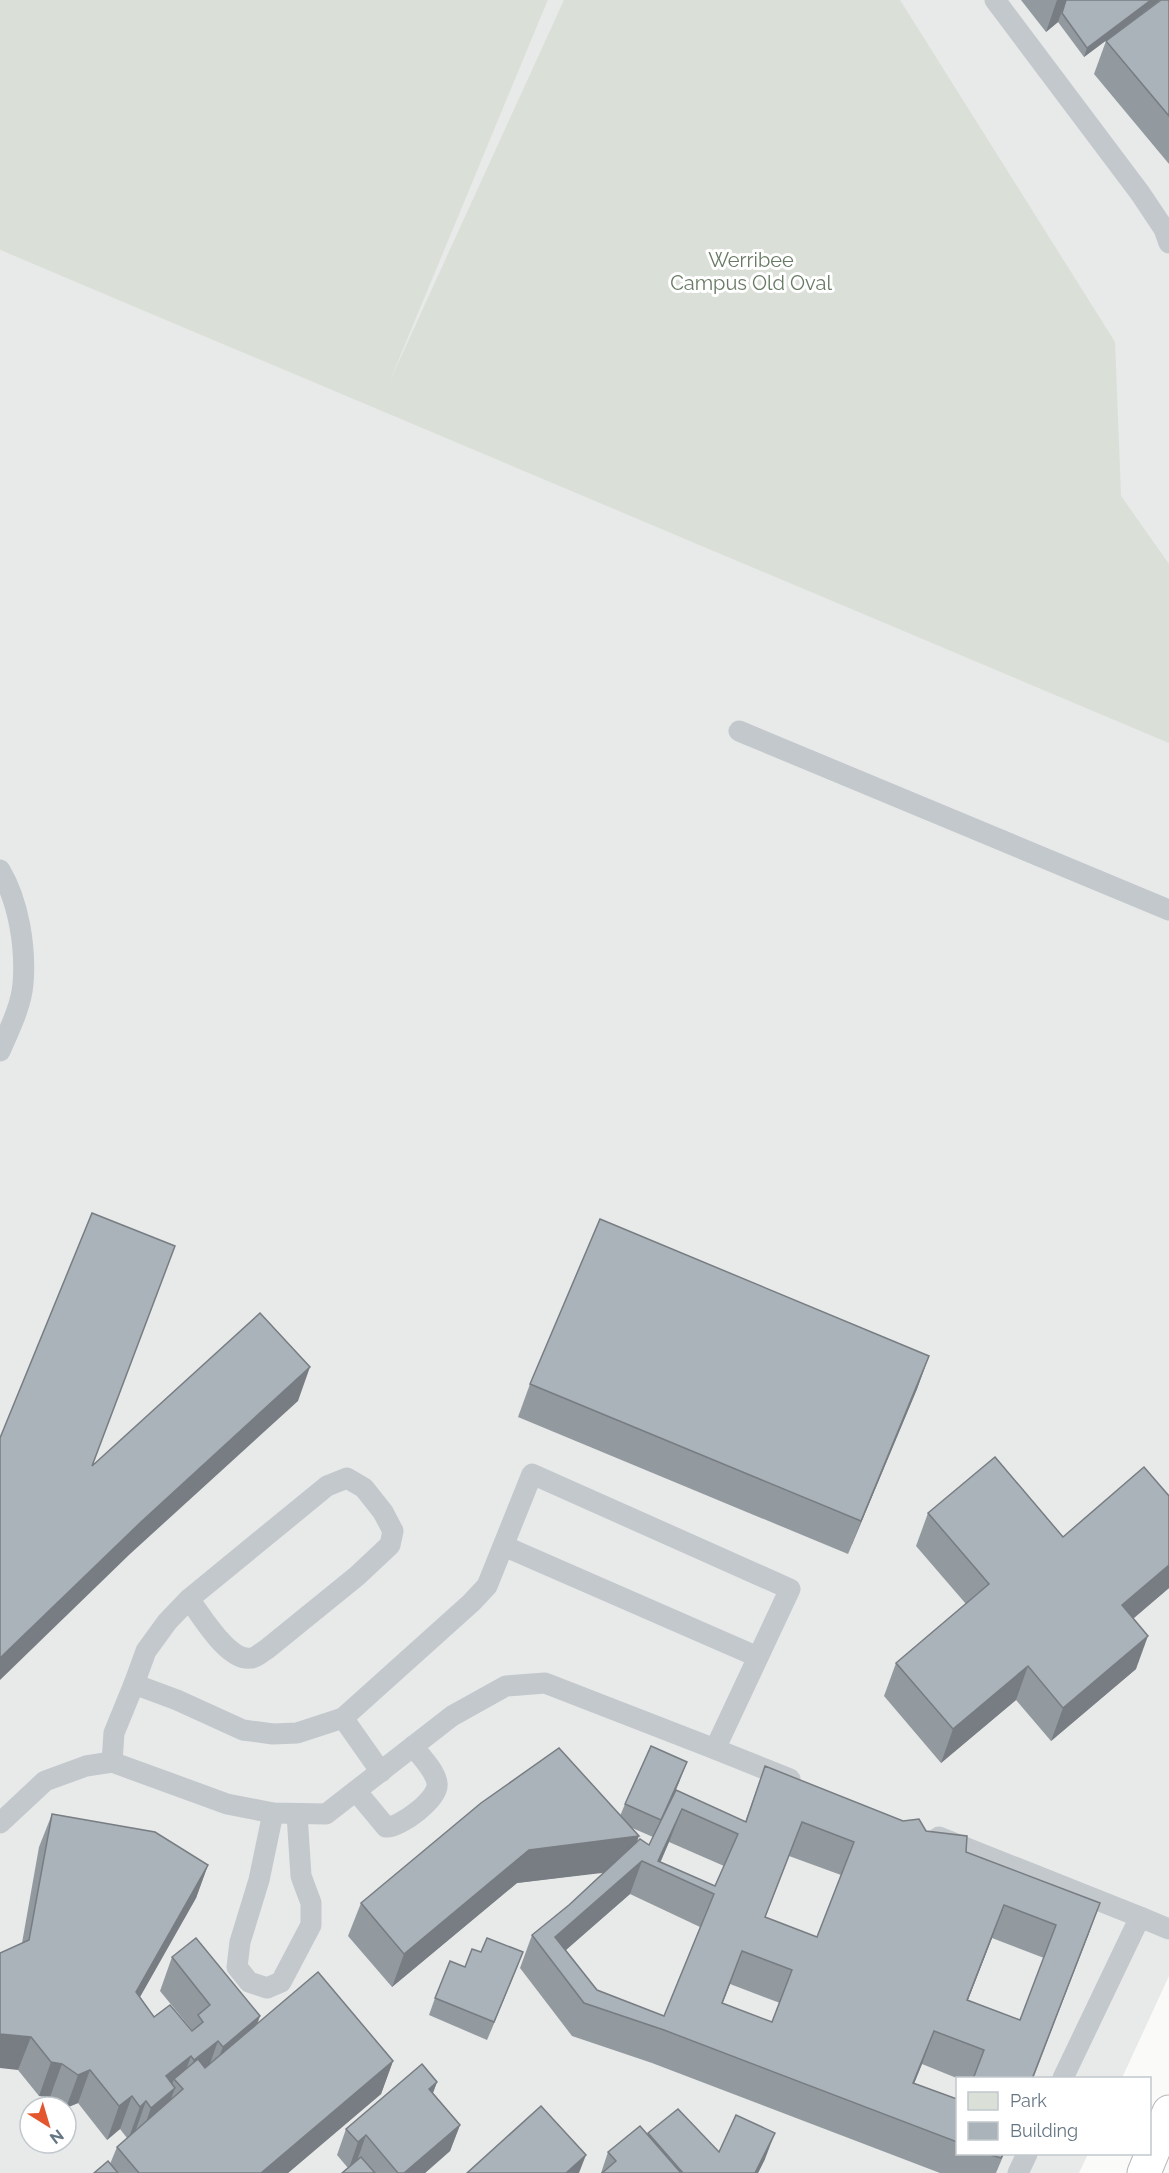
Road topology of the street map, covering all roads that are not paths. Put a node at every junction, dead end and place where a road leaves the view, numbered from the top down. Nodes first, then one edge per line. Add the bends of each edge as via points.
1 (995, 0) edge
2 (1169, 243) edge
3 (739, 731) dead end
4 (0, 870) edge
5 (1169, 910) edge
6 (8, 917) edge
7 (0, 1051) edge
8 (504, 1546) junction
9 (189, 1599) junction
10 (758, 1657) junction
11 (134, 1684) junction
12 (343, 1718) junction
13 (413, 1746) junction
14 (716, 1749) junction
15 (112, 1762) junction
16 (381, 1772) junction
17 (813, 1788) edge
18 (356, 1791) junction
19 (273, 1813) junction
20 (297, 1814) junction
21 (0, 1823) edge
22 (922, 1831) edge
23 (1140, 1917) junction
24 (1169, 1929) edge
25 (1064, 2077) edge
26 (1169, 2112) edge
27 (1027, 2155) edge
28 (1018, 2173) edge
29 (1144, 2173) edge

1 - 2 lane via 1140,193
3 - 5 lane
4 - 6 lane
6 - 7 lane via 23,952 23,986
8 - 10 lane
8 - 10 lane via 532,1474 790,1589
8 - 12 lane via 487,1586 471,1604
9 - 9 lane via 327,1486 347,1478 364,1488 393,1531 390,1545 357,1576 251,1659 235,1656
9 - 11 lane via 146,1651
10 - 14 lane
11 - 12 lane via 243,1730 297,1733
11 - 15 lane via 114,1733
12 - 16 lane
13 - 14 lane via 452,1716 506,1686 545,1683
13 - 16 lane
13 - 18 lane via 436,1779 437,1788 412,1815 386,1827
14 - 17 lane
15 - 19 lane via 227,1804
15 - 21 lane via 86,1766 45,1781
16 - 18 lane
18 - 20 lane via 326,1814
19 - 20 lane
19 - 20 lane via 237,1967 249,1982 267,1988 281,1982 311,1925
22 - 23 lane
23 - 24 lane
23 - 25 lane
26 - 29 highway
27 - 28 lane

